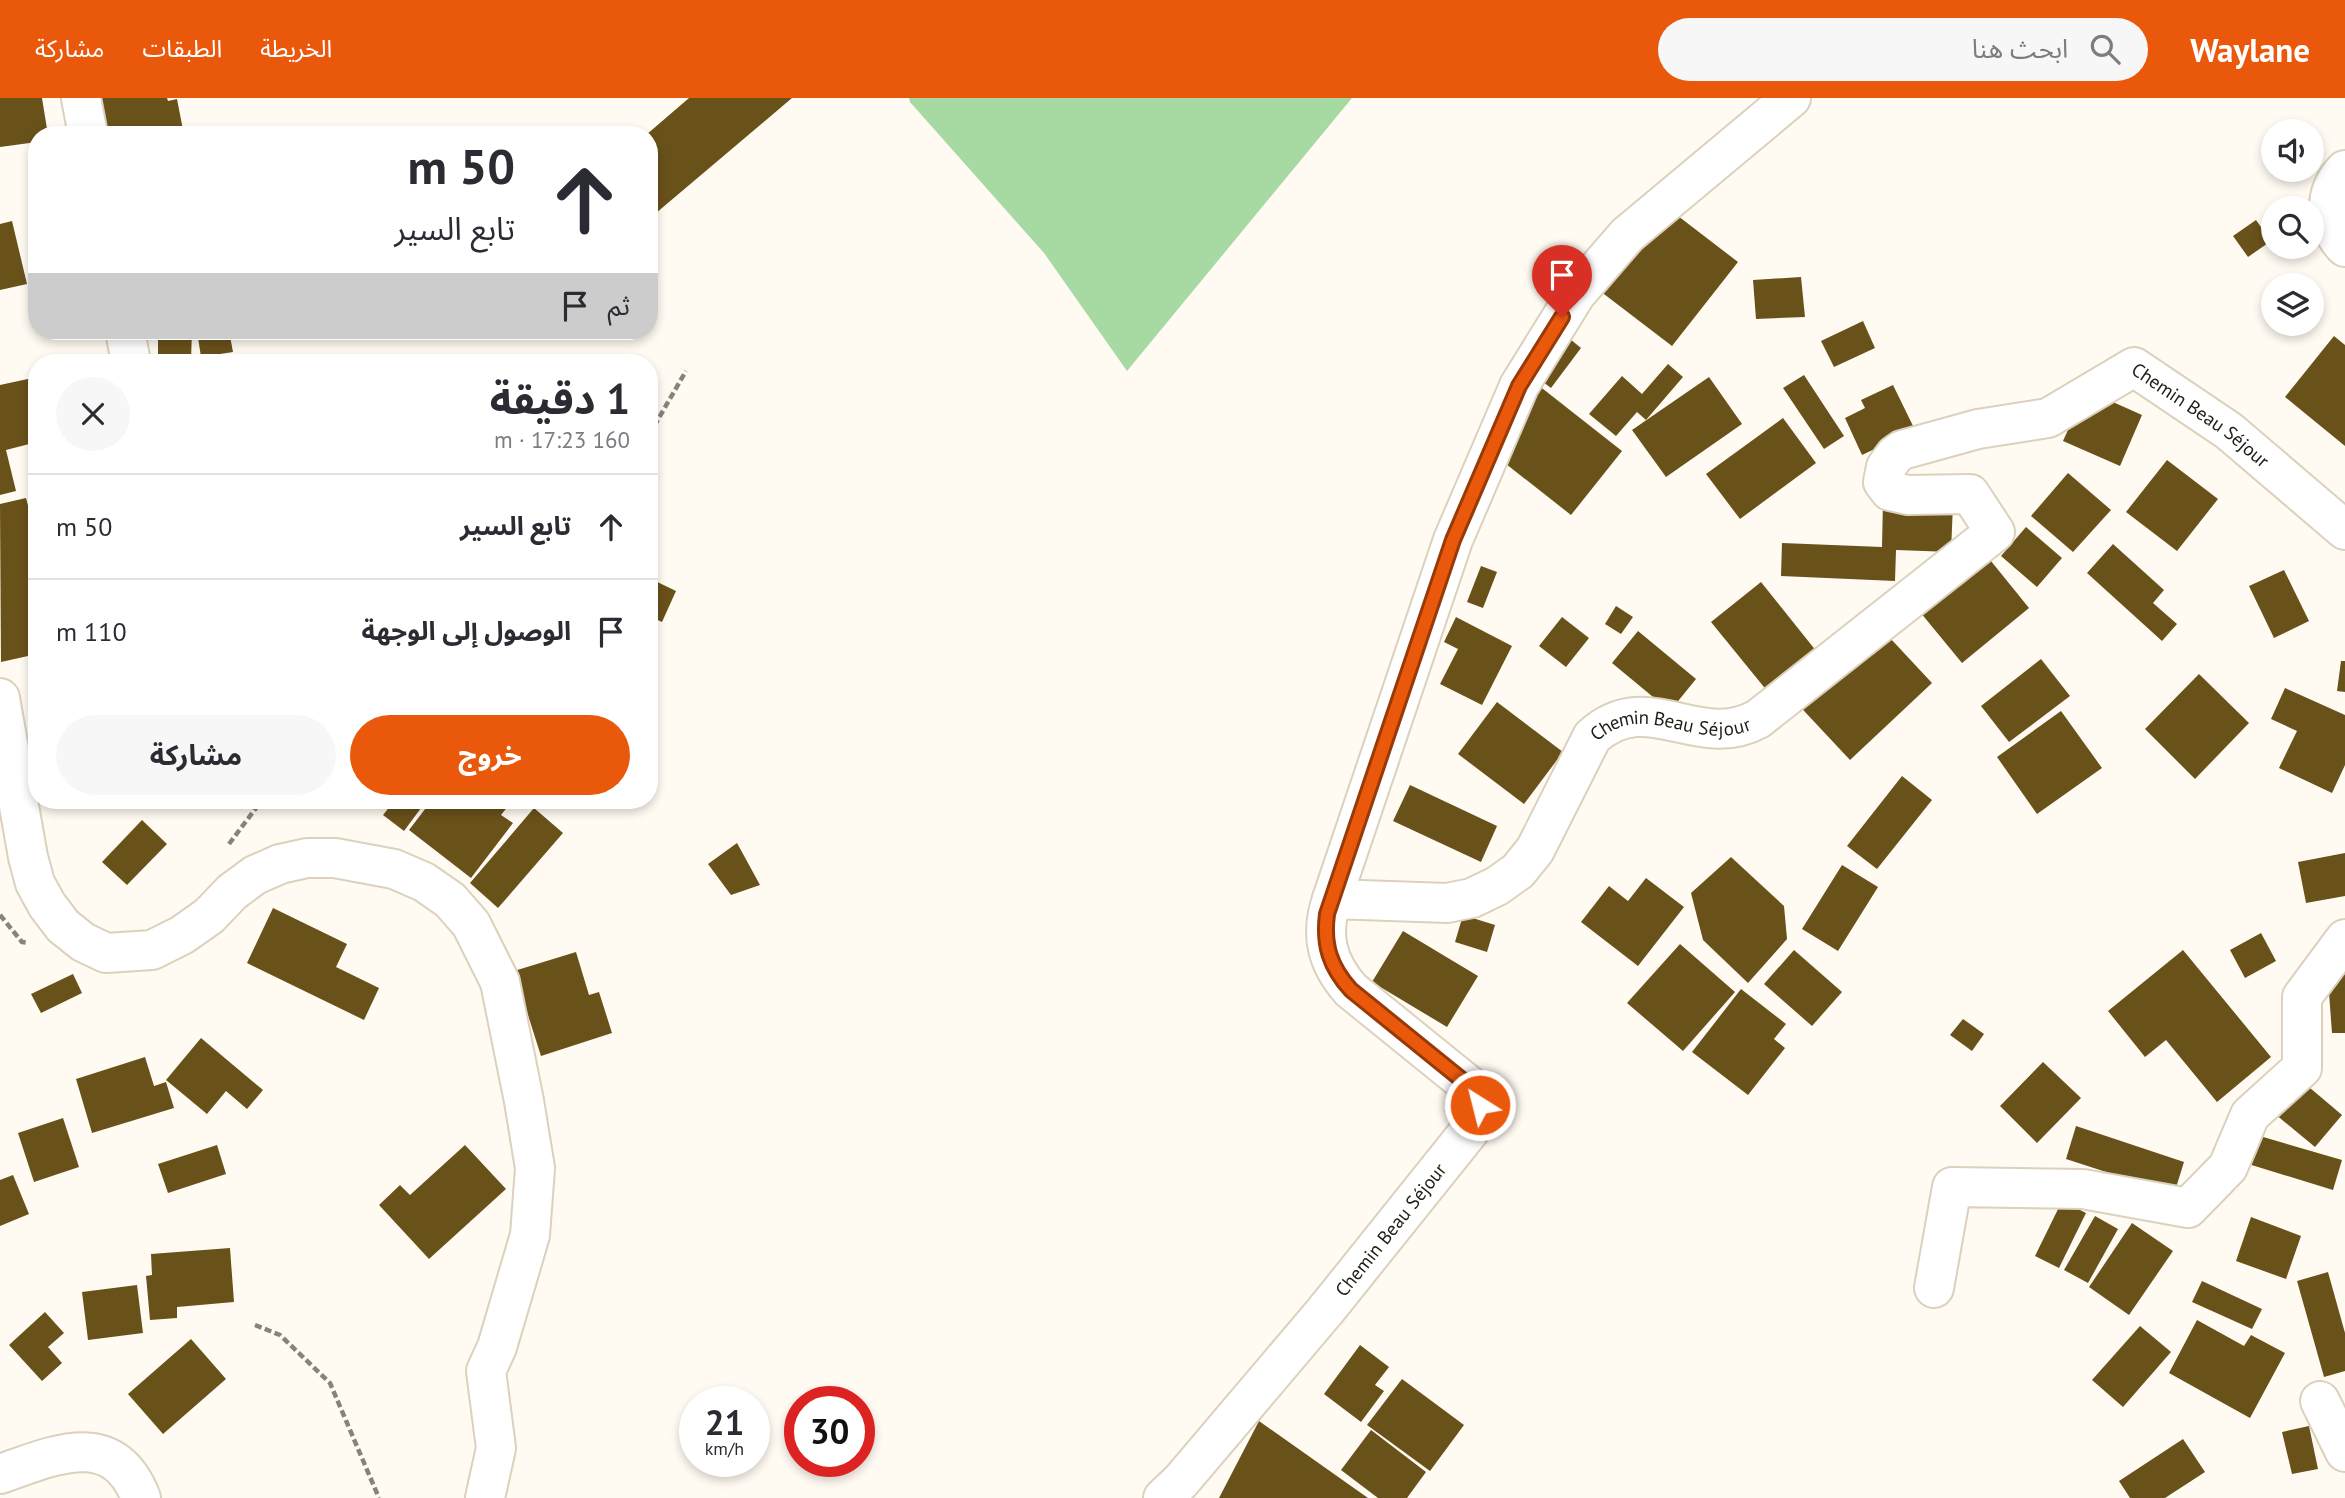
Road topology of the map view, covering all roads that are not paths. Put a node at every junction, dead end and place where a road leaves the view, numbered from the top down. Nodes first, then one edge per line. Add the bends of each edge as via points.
1 (81, 98) edge
2 (1791, 98) edge
3 (86, 126) edge
4 (2345, 170) edge
5 (2345, 247) edge
6 (2345, 530) edge
7 (0, 698) edge
8 (1332, 899) junction
9 (2345, 939) edge
10 (1934, 1288) dead end
11 (2320, 1401) dead end
12 (2345, 1452) edge
13 (0, 1474) edge
14 (141, 1498) edge
15 (485, 1498) edge
16 (1163, 1498) edge

1 - 3 street
2 - 8 street via 1627,235 1576,294 1519,386 1453,540
4 - 5 street via 2334,185 2328,211 2330,225
6 - 8 street, Chemin Beau Séjour via 2229,431 2134,367 2048,418 1978,429 1902,450 1890,460 1884,474 1883,482 1890,491 1970,494 1994,532 1746,726 1722,730 1640,716 1602,728 1592,737 1535,850 1518,871 1497,886 1447,903
7 - 15 street via 35,883 63,926 83,942 106,953 152,950 209,916 255,875 280,863 307,858 335,858 394,869 424,881 450,900 471,925 500,982 535,1168 530,1235 486,1371 496,1448
8 - 16 street, Chemin Beau Séjour via 1326,939 1340,978 1472,1088 1479,1099 1479,1119 1326,1311
9 - 10 street via 2302,998 2302,1068 2250,1115 2228,1167 2188,1208 2082,1189 1952,1186
11 - 12 street
13 - 14 street via 63,1453 94,1453 123,1468

